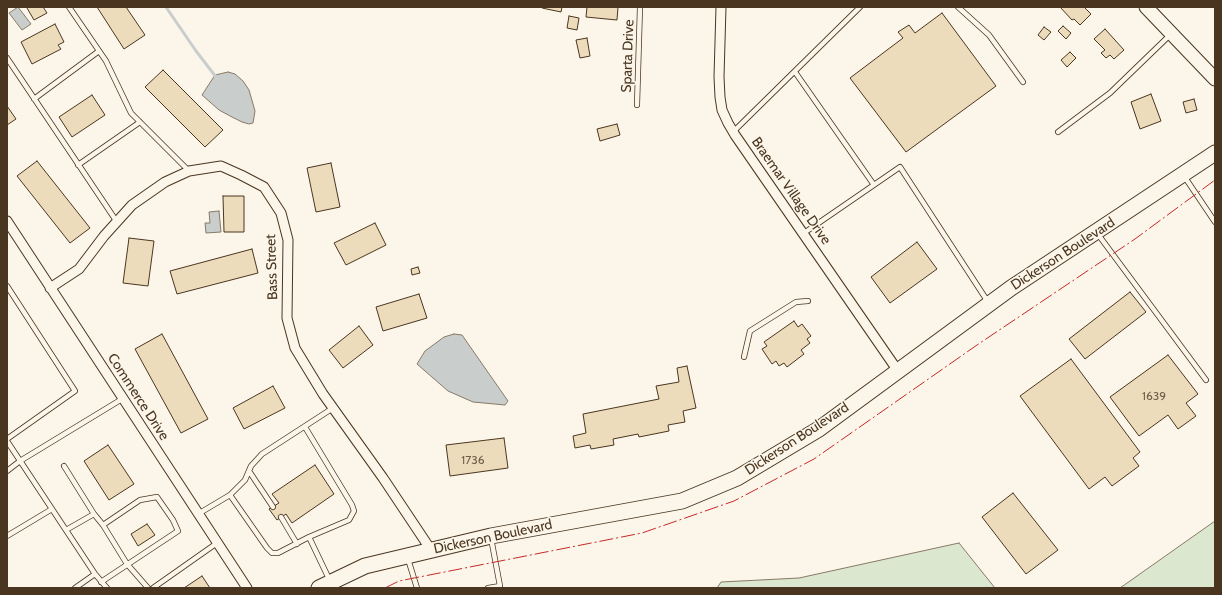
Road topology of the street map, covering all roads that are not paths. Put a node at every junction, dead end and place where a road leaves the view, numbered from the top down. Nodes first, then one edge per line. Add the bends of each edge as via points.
1 (69, 7) edge
2 (640, 7) edge
3 (721, 7) edge
4 (860, 7) edge
5 (958, 7) edge
6 (1146, 7) edge
7 (1172, 33) junction
8 (99, 51) junction
9 (7, 58) edge
10 (795, 72) junction
11 (1215, 79) edge
12 (1023, 82) dead end
13 (34, 99) junction
14 (637, 105) dead end
15 (140, 122) junction
16 (733, 132) junction
17 (1058, 132) dead end
18 (1215, 154) edge
19 (78, 165) junction
20 (189, 171) junction
21 (1183, 175) junction
22 (874, 185) junction
23 (7, 221) edge
24 (117, 222) junction
25 (1215, 222) edge
26 (1096, 232) junction
27 (804, 233) junction
28 (7, 286) edge
29 (50, 288) junction
30 (808, 301) dead end
31 (989, 304) junction
32 (744, 357) dead end
33 (898, 371) junction
34 (1206, 380) dead end
35 (122, 398) junction
36 (333, 408) junction
37 (305, 427) junction
38 (7, 440) edge
39 (20, 461) junction
40 (64, 466) dead end
41 (7, 471) edge
42 (249, 471) junction
43 (230, 495) junction
44 (273, 507) dead end
45 (52, 509) junction
46 (94, 514) junction
47 (198, 514) junction
48 (281, 518) dead end
49 (103, 525) junction
50 (66, 530) junction
51 (7, 536) edge
52 (490, 536) junction
53 (309, 538) junction
54 (217, 543) junction
55 (298, 544) junction
56 (431, 550) junction
57 (407, 556) junction
58 (127, 564) junction
59 (95, 574) junction
60 (101, 582) junction
61 (325, 585) edge
62 (500, 587) edge
63 (75, 588) edge
64 (103, 588) edge
65 (107, 588) edge
66 (148, 588) edge
67 (153, 588) edge
68 (247, 588) edge
69 (417, 588) edge
70 (488, 588) edge

1 - 8 lane
2 - 14 lane, Sparta Drive
3 - 16 street, Braemar Village Drive via 720,97 722,110
4 - 10 lane
5 - 12 lane via 989,36
6 - 7 main road
7 - 11 main road
7 - 17 lane via 1110,93
8 - 13 lane
8 - 15 lane via 130,113
9 - 13 lane
10 - 16 lane
10 - 22 lane
13 - 19 lane
15 - 19 lane
15 - 20 lane
16 - 27 street, Braemar Village Drive
18 - 21 main road, Dickerson Boulevard
19 - 24 lane
20 - 24 street, Bass Street via 165,182 132,205
20 - 36 street, Bass Street via 221,166 241,175 264,187 281,213 288,240 288,318 295,348
21 - 25 lane
21 - 26 main road, Dickerson Boulevard
22 - 27 lane
22 - 31 lane via 900,167
23 - 29 street, Commerce Drive
24 - 29 street, Bass Street via 79,269
26 - 31 main road, Dickerson Boulevard
26 - 34 lane
27 - 33 street, Braemar Village Drive
28 - 38 lane via 75,391
29 - 35 street, Commerce Drive
30 - 32 lane via 796,302 750,331
31 - 33 main road, Dickerson Boulevard
33 - 52 main road, Dickerson Boulevard via 819,428 737,478 682,501
35 - 39 lane
35 - 47 street, Commerce Drive
36 - 37 lane
36 - 56 street, Bass Street
37 - 42 lane via 262,454
37 - 53 lane via 354,510 349,520
38 - 39 lane
39 - 41 lane
39 - 45 lane
40 - 46 lane
42 - 43 lane via 245,480
42 - 44 lane
43 - 47 lane
43 - 55 lane via 272,553
45 - 50 lane
45 - 51 lane
46 - 49 lane
46 - 50 lane
47 - 54 street, Commerce Drive
48 - 55 lane
49 - 58 lane
49 - 58 lane via 140,500 157,497 173,520 178,531
50 - 59 lane
52 - 56 main road, Dickerson Boulevard
52 - 62 lane
53 - 55 lane
53 - 61 lane
54 - 67 lane
54 - 68 street, Commerce Drive
56 - 57 main road, Dickerson Boulevard
57 - 61 main road, Dickerson Boulevard via 365,566
57 - 69 lane
58 - 60 lane
58 - 66 lane
59 - 60 lane
59 - 63 lane
60 - 64 lane
60 - 65 lane
62 - 70 lane

